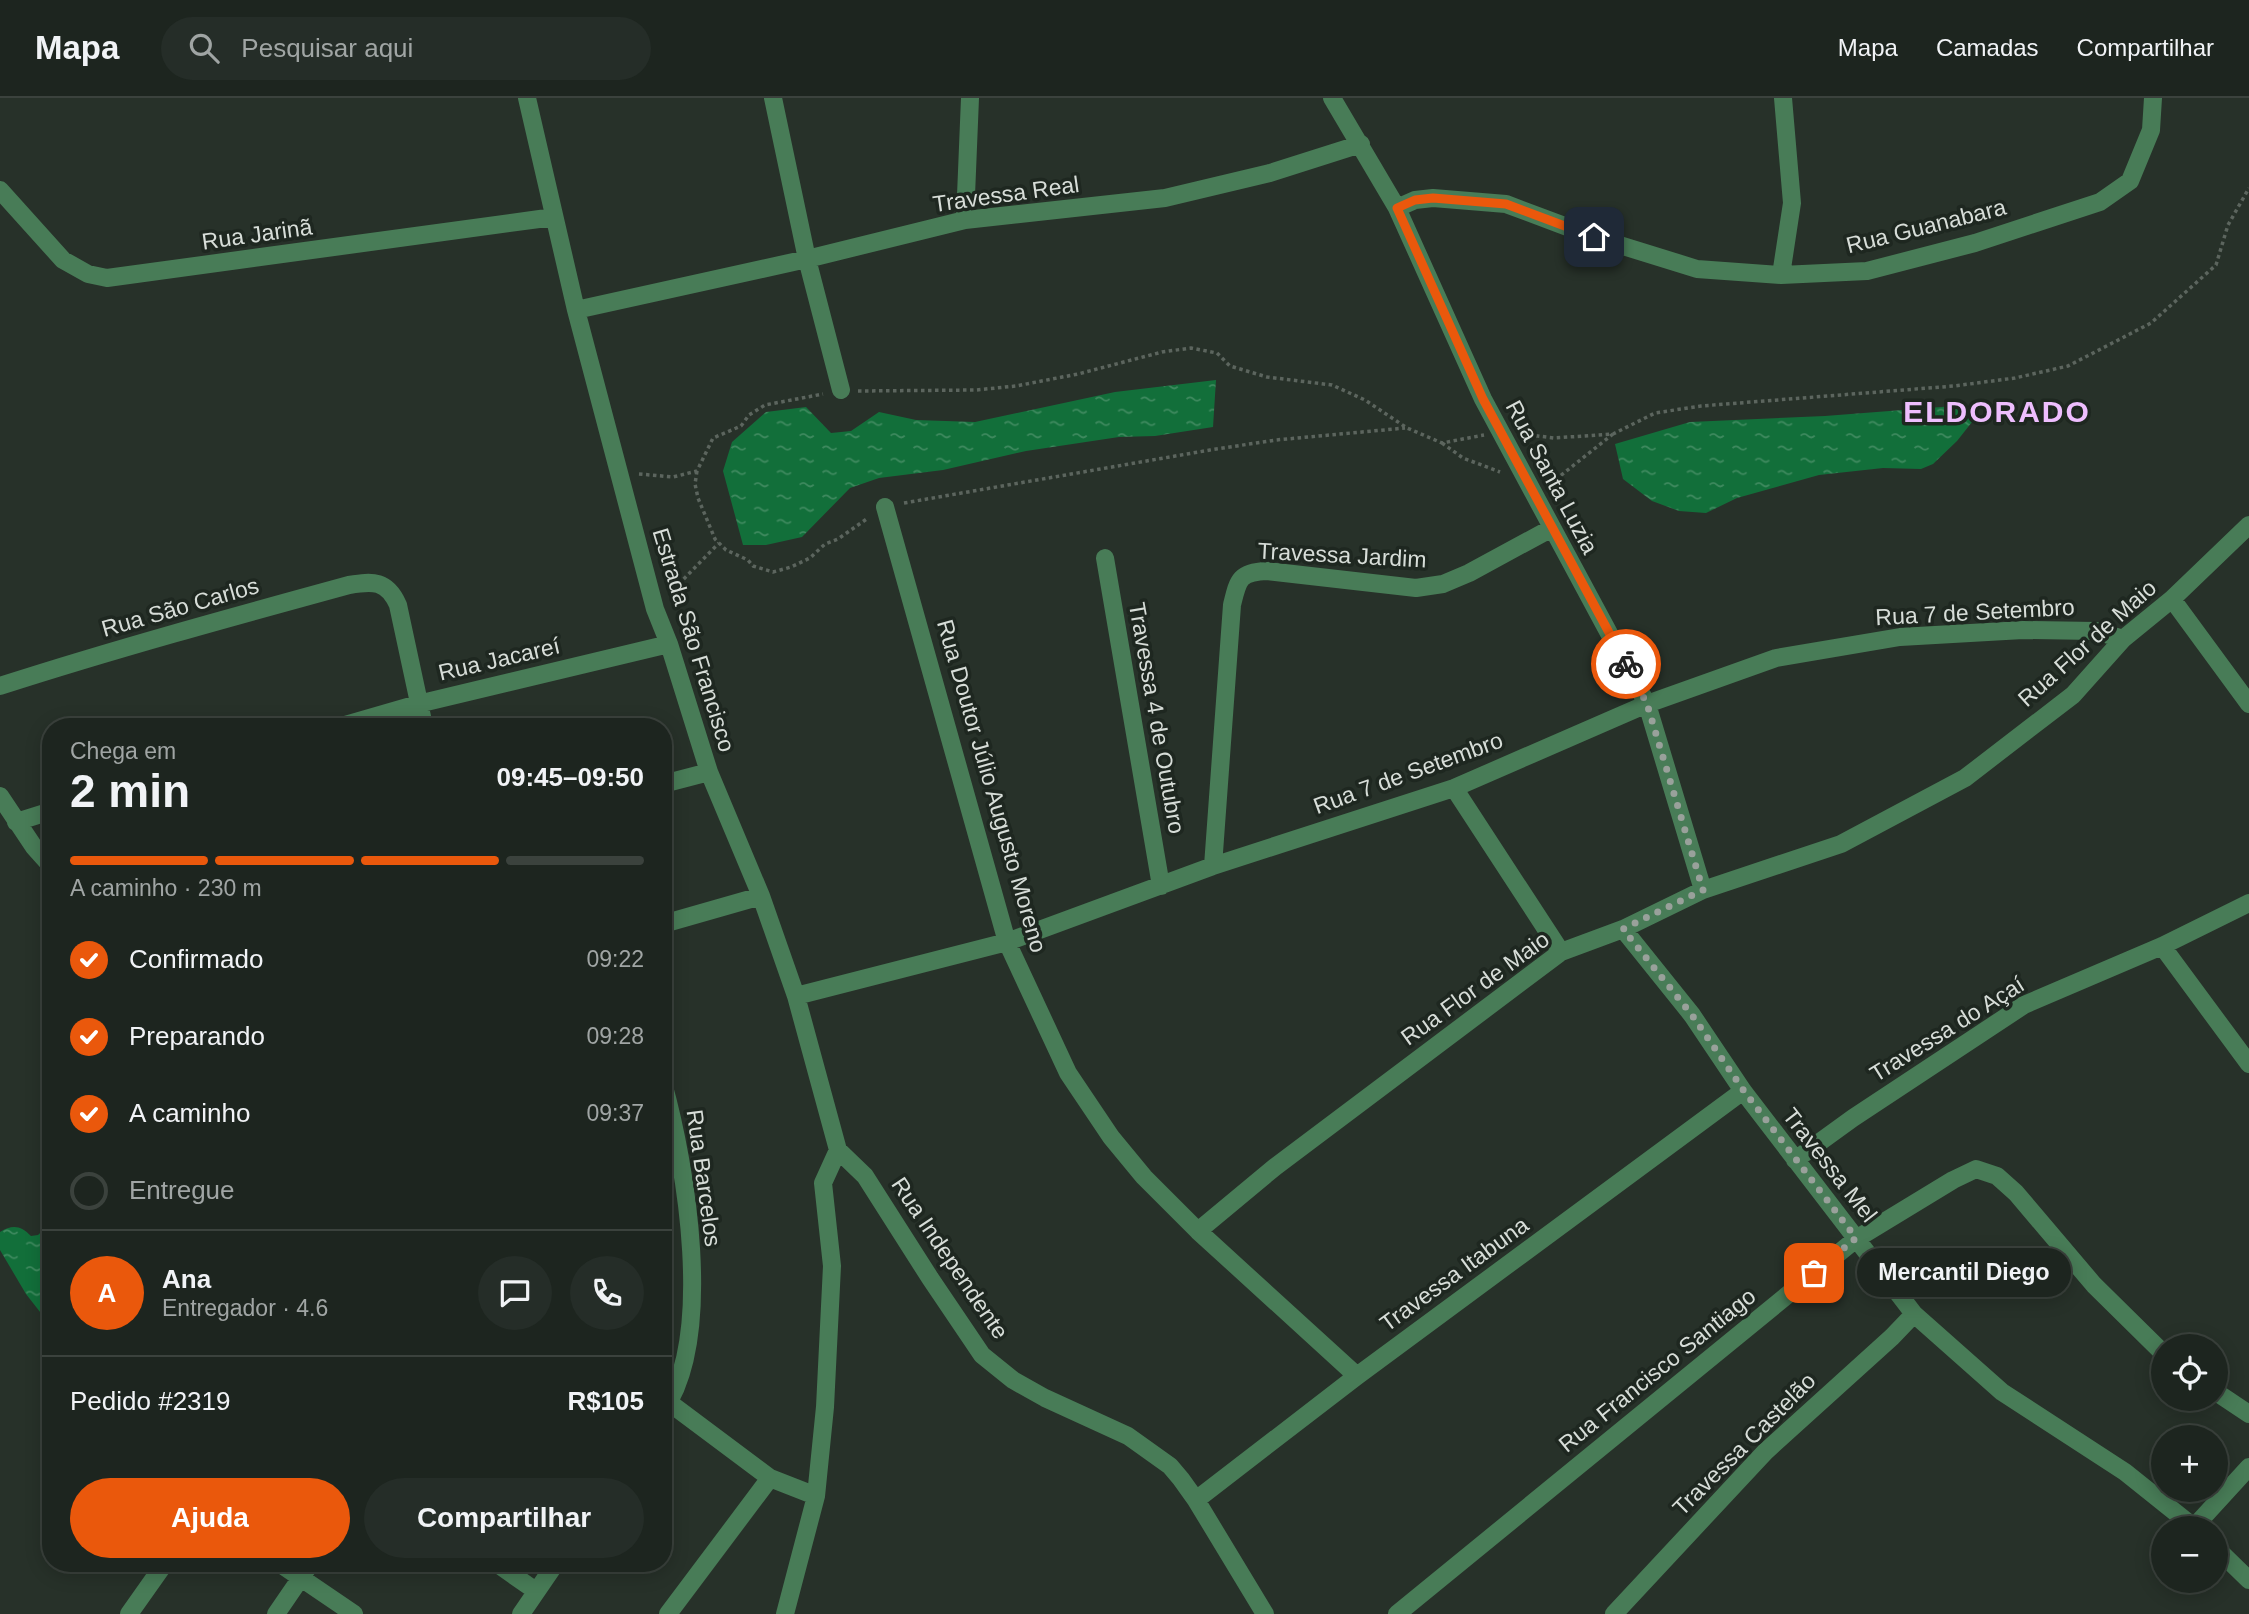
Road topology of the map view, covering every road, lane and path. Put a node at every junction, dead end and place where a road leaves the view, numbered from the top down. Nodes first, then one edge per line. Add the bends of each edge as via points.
1 (527, 98) edge
2 (773, 98) edge
3 (970, 98) edge
4 (1332, 98) edge
5 (1783, 98) edge
6 (2153, 98) edge
7 (1361, 144) junction
8 (2249, 188) edge
9 (0, 190) edge
10 (1397, 208) junction
11 (554, 217) junction
12 (965, 220) junction
13 (807, 259) junction
14 (1781, 275) junction
15 (576, 310) junction
16 (841, 390) junction
17 (1407, 428) junction
18 (1501, 432) junction
19 (1613, 434) junction
20 (1442, 443) junction
21 (697, 471) junction
22 (620, 472) junction
23 (1531, 489) junction
24 (885, 507) junction
25 (2249, 525) edge
26 (1552, 528) junction
27 (719, 542) junction
28 (1105, 558) dead end
29 (2172, 600) junction
30 (655, 609) junction
31 (2123, 639) junction
32 (669, 644) junction
33 (0, 687) edge
34 (418, 704) junction
35 (1647, 704) junction
36 (2249, 704) edge
37 (370, 718) edge
38 (422, 718) edge
39 (709, 772) junction
40 (672, 782) edge
41 (1454, 788) junction
42 (0, 796) edge
43 (42, 814) edge
44 (16, 822) junction
45 (42, 855) edge
46 (1213, 866) junction
47 (1161, 886) junction
48 (1703, 890) junction
49 (761, 897) junction
50 (2249, 902) edge
51 (672, 922) edge
52 (1623, 929) junction
53 (1007, 942) junction
54 (2162, 946) junction
55 (1561, 953) junction
56 (796, 996) junction
57 (2249, 1063) edge
58 (1744, 1091) junction
59 (672, 1116) edge
60 (838, 1150) junction
61 (1795, 1160) junction
62 (1198, 1231) junction
63 (1856, 1238) junction
64 (1914, 1314) junction
65 (2151, 1341) edge
66 (1357, 1376) junction
67 (672, 1388) edge
68 (2228, 1400) edge
69 (672, 1409) edge
70 (2249, 1414) edge
71 (2249, 1466) edge
72 (770, 1478) junction
73 (816, 1496) junction
74 (1196, 1500) junction
75 (2180, 1516) edge
76 (2204, 1516) edge
77 (2228, 1560) edge
78 (159, 1572) edge
79 (305, 1572) edge
80 (308, 1572) edge
81 (509, 1572) edge
82 (550, 1572) edge
83 (2249, 1580) edge
84 (536, 1591) junction
85 (129, 1614) edge
86 (276, 1614) edge
87 (354, 1614) edge
88 (521, 1614) edge
89 (668, 1614) edge
90 (785, 1614) edge
91 (1265, 1614) edge
92 (1396, 1614) edge
93 (1614, 1614) edge

1 - 11 street, Estrada São Francisco
2 - 13 street
3 - 12 street
4 - 7 street, Rua Santa Luzia
5 - 14 street via 1792,203
6 - 14 street, Rua Guanabara via 2151,130 2130,181 2100,202 1975,243 1867,271
7 - 10 street, Rua Santa Luzia
7 - 12 street, Travessa Real via 1270,173 1165,198
8 - 19 path via 2228,225 2216,265 2151,323 2068,366 1954,386 1700,406 1655,413
9 - 11 street, Rua Jarinã via 63,260 107,278
10 - 14 street, Rua Guanabara via 1433,198 1506,204 1697,269
10 - 18 street, Rua Santa Luzia
11 - 15 street, Estrada São Francisco
12 - 13 street, Travessa Real
13 - 15 street, Travessa Real
13 - 16 street
15 - 22 street, Estrada São Francisco
16 - 17 path via 1016,386 1191,348 1217,353 1230,366 1267,377 1332,385
16 - 21 path via 765,405 741,426 713,438
17 - 20 path
17 - 24 path via 1236,446
18 - 19 path via 1554,438
18 - 20 path
18 - 23 street, Rua Santa Luzia
19 - 23 path
20 - 23 path via 1463,458
21 - 22 path via 673,477
21 - 27 path via 698,498
22 - 30 street, Estrada São Francisco
23 - 26 street, Rua Santa Luzia
24 - 27 path via 810,558 773,572 754,566
24 - 53 street, Rua Doutor Júlio Augusto Moreno
25 - 29 street, Rua Flor de Maio
26 - 35 street, Rua Santa Luzia
26 - 46 street, Travessa Jardim via 1443,584 1416,588 1267,571 1245,575 1232,605
27 - 30 path
28 - 47 street, Travessa 4 de Outubro
29 - 31 street, Rua Flor de Maio
29 - 36 street
30 - 32 street, Estrada São Francisco
31 - 35 street, Rua 7 de Setembro via 2096,631 1900,637 1776,658
31 - 48 street, Rua Flor de Maio via 2073,695 1965,778 1841,844
32 - 34 street, Rua Jacareí
32 - 39 street, Estrada São Francisco
33 - 34 street, Rua São Carlos via 195,627 349,585 375,583 388,590 398,606
34 - 37 street, Rua Jacareí
34 - 38 street
35 - 41 street, Rua 7 de Setembro
35 - 48 street, Rua Santa Luzia
39 - 40 street
39 - 49 street, Estrada São Francisco
41 - 46 street, Rua 7 de Setembro
41 - 55 street
42 - 44 street
43 - 44 street
44 - 45 street
46 - 47 street, Rua 7 de Setembro
47 - 53 street, Rua 7 de Setembro
48 - 52 street, Rua Flor de Maio
49 - 51 street
49 - 56 street, Estrada São Francisco
50 - 54 street, Travessa do Açaí
52 - 55 street, Rua Flor de Maio
52 - 58 street, Travessa Mel via 1692,1015
53 - 56 street, Rua 7 de Setembro
53 - 62 street, Rua Doutor Júlio Augusto Moreno via 1068,1073 1111,1138
54 - 57 street
54 - 61 street, Travessa do Açaí via 2025,1004
55 - 62 street, Rua Flor de Maio via 1275,1167
56 - 60 street, Estrada São Francisco
58 - 61 street, Travessa Mel
58 - 66 street, Travessa Itabuna
59 - 67 street, Rua Barcelos via 686,1200 691,1307 687,1354
60 - 73 street via 823,1183 832,1266
60 - 74 street, Rua Independente via 865,1176 982,1355 1013,1381 1128,1436 1170,1466
61 - 63 street, Travessa Mel
62 - 66 street, Rua Doutor Júlio Augusto Moreno
63 - 64 street, Travessa Mel
63 - 65 street, Rua Francisco Santiago via 1976,1169 1997,1176
63 - 92 street, Rua Francisco Santiago
64 - 75 street, Travessa Mel via 2001,1392 2125,1472
64 - 93 street, Travessa Castelão via 1765,1452
66 - 74 street, Travessa Itabuna
68 - 70 street
69 - 72 street
71 - 76 street
72 - 73 street
72 - 89 street
73 - 90 street
74 - 91 street, Rua Independente
77 - 83 street
78 - 85 street
79 - 86 street
80 - 87 street
81 - 84 street
82 - 84 street
84 - 88 street

